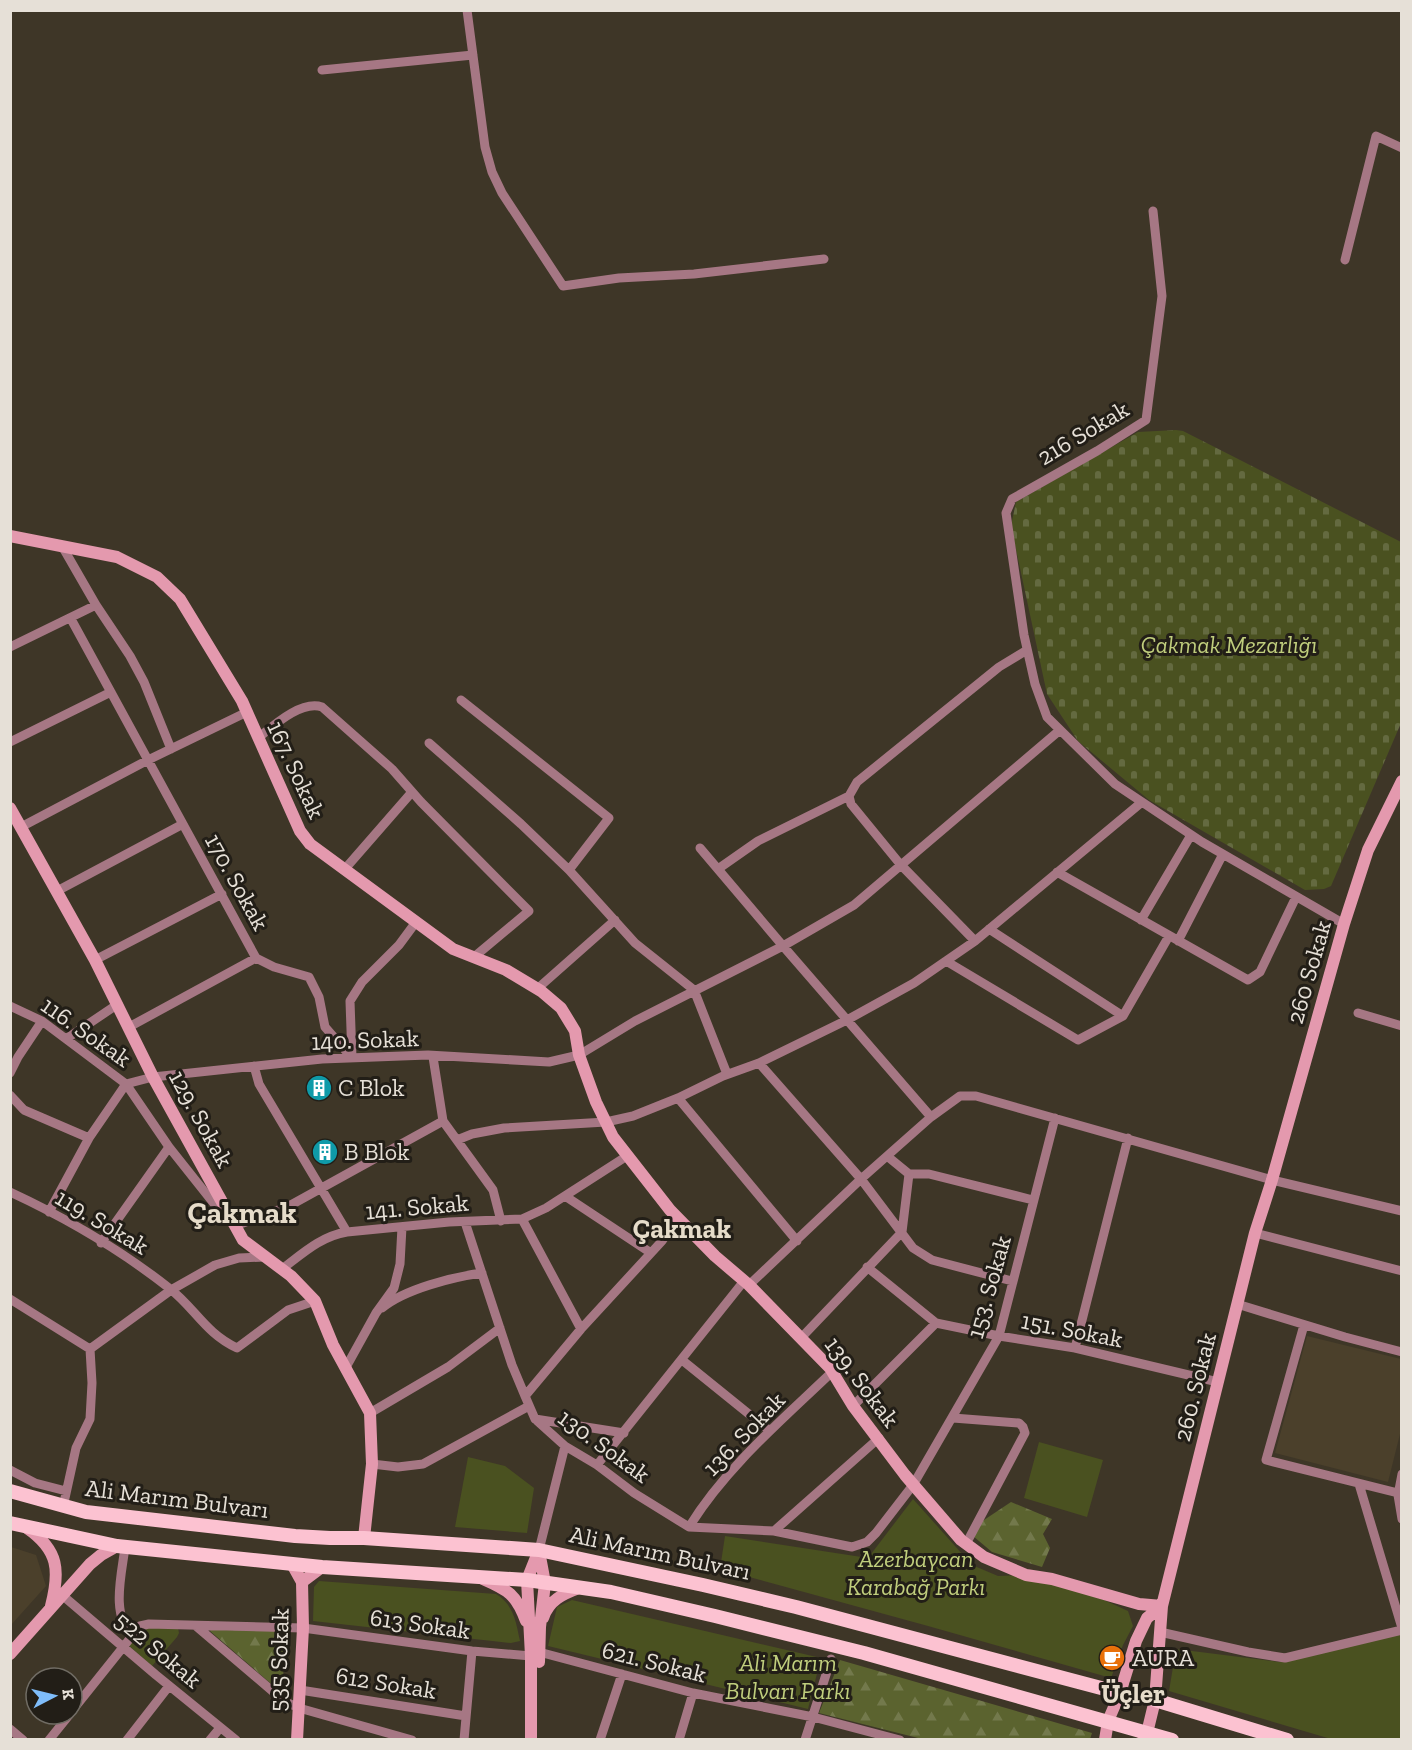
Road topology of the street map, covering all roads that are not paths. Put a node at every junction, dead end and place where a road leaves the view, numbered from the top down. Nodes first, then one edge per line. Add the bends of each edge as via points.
1 (467, 10) edge
2 (473, 55) junction
3 (322, 70) dead end
4 (1401, 148) edge
5 (1153, 211) dead end
6 (824, 259) dead end
7 (1345, 260) dead end
8 (10, 536) edge
9 (62, 546) junction
10 (96, 605) junction
11 (71, 619) junction
12 (11, 646) edge
13 (1027, 650) junction
14 (111, 692) junction
15 (460, 700) dead end
16 (247, 712) junction
17 (1060, 730) junction
18 (258, 738) junction
19 (10, 742) edge
20 (429, 743) dead end
21 (171, 749) junction
22 (148, 760) junction
23 (1401, 781) edge
24 (412, 792) junction
25 (849, 796) junction
26 (1142, 802) junction
27 (10, 808) edge
28 (183, 824) junction
29 (21, 827) junction
30 (1191, 835) junction
31 (700, 848) dead end
32 (1223, 854) junction
33 (900, 864) junction
34 (718, 868) junction
35 (344, 870) junction
36 (568, 870) junction
37 (1057, 872) junction
38 (57, 891) junction
39 (222, 894) junction
40 (1296, 897) junction
41 (615, 920) junction
42 (1141, 920) junction
43 (416, 922) junction
44 (1344, 924) junction
45 (989, 929) junction
46 (1174, 938) junction
47 (975, 941) junction
48 (783, 946) junction
49 (474, 957) junction
50 (256, 958) junction
51 (95, 960) junction
52 (946, 961) junction
53 (537, 989) junction
54 (694, 990) junction
55 (118, 1004) junction
56 (10, 1006) edge
57 (1358, 1013) dead end
58 (1123, 1016) junction
59 (847, 1020) junction
60 (42, 1021) junction
61 (1401, 1026) edge
62 (129, 1027) junction
63 (66, 1039) junction
64 (579, 1055) junction
65 (433, 1057) junction
66 (352, 1058) junction
67 (759, 1063) junction
68 (254, 1066) junction
69 (10, 1073) edge
70 (727, 1074) junction
71 (153, 1077) junction
72 (126, 1084) junction
73 (10, 1095) edge
74 (678, 1098) junction
75 (931, 1117) junction
76 (1055, 1118) junction
77 (443, 1121) junction
78 (606, 1122) junction
79 (89, 1138) junction
80 (1128, 1138) junction
81 (457, 1140) junction
82 (169, 1147) junction
83 (887, 1155) junction
84 (627, 1156) junction
85 (909, 1174) junction
86 (861, 1179) junction
87 (1272, 1180) junction
88 (321, 1189) junction
89 (10, 1192) edge
90 (565, 1196) junction
91 (1033, 1200) junction
92 (1401, 1211) edge
93 (49, 1212) junction
94 (522, 1218) junction
95 (678, 1218) junction
96 (501, 1221) junction
97 (465, 1222) junction
98 (235, 1226) junction
99 (402, 1227) junction
100 (902, 1232) junction
101 (346, 1233) junction
102 (1255, 1233) junction
103 (243, 1240) junction
104 (796, 1241) junction
105 (101, 1243) junction
106 (651, 1252) junction
107 (265, 1257) junction
108 (867, 1267) junction
109 (282, 1269) junction
110 (1401, 1271) edge
111 (482, 1273) junction
112 (1012, 1281) junction
113 (746, 1283) junction
114 (171, 1290) junction
115 (315, 1301) junction
116 (12, 1303) edge
117 (1237, 1304) junction
118 (376, 1313) junction
119 (936, 1323) junction
120 (1304, 1325) junction
121 (500, 1328) junction
122 (582, 1329) junction
123 (999, 1336) junction
124 (801, 1338) junction
125 (90, 1348) junction
126 (1075, 1348) junction
127 (1401, 1352) edge
128 (682, 1360) junction
129 (345, 1368) junction
130 (832, 1372) junction
131 (1218, 1382) junction
132 (525, 1396) junction
133 (529, 1406) junction
134 (853, 1406) junction
135 (370, 1413) junction
136 (953, 1418) junction
137 (535, 1419) junction
138 (770, 1431) junction
139 (624, 1433) junction
140 (879, 1438) junction
141 (565, 1446) junction
142 (372, 1464) junction
143 (597, 1465) junction
144 (10, 1470) edge
145 (1401, 1474) edge
146 (1359, 1484) junction
147 (913, 1485) junction
148 (10, 1491) edge
149 (66, 1491) junction
150 (1400, 1494) edge
151 (63, 1507) junction
152 (1401, 1519) edge
153 (10, 1523) edge
154 (26, 1527) junction
155 (689, 1527) junction
156 (774, 1531) junction
157 (364, 1538) junction
158 (966, 1544) junction
159 (121, 1547) junction
160 (852, 1547) joint
161 (539, 1550) junction
162 (292, 1564) junction
163 (322, 1567) junction
164 (482, 1578) junction
165 (527, 1580) junction
166 (302, 1582) junction
167 (545, 1583) junction
168 (579, 1588) junction
169 (58, 1594) junction
170 (1162, 1606) junction
171 (196, 1626) junction
172 (303, 1628) junction
173 (1401, 1629) edge
174 (535, 1631) junction
175 (1160, 1632) junction
176 (133, 1636) junction
177 (123, 1647) junction
178 (472, 1651) junction
179 (10, 1654) edge
180 (535, 1654) junction
181 (831, 1659) dead end
182 (622, 1674) junction
183 (169, 1686) junction
184 (300, 1690) junction
185 (693, 1693) junction
186 (1120, 1693) junction
187 (84, 1696) edge
188 (1155, 1700) junction
189 (299, 1708) junction
190 (466, 1716) junction
191 (813, 1717) junction
192 (1108, 1721) junction
193 (60, 1726) edge
194 (220, 1728) junction
195 (10, 1729) edge
196 (1145, 1736) edge
197 (22, 1740) edge
198 (49, 1740) edge
199 (128, 1740) edge
200 (210, 1740) edge
201 (236, 1740) edge
202 (297, 1740) edge
203 (412, 1740) edge
204 (464, 1740) edge
205 (531, 1740) edge
206 (539, 1740) edge
207 (600, 1740) edge
208 (679, 1740) edge
209 (805, 1740) edge
210 (900, 1740) edge
211 (1105, 1740) edge
212 (1172, 1740) edge
213 (1287, 1740) edge

1 - 2 street
2 - 3 street
2 - 6 street via 492,172 563,286
4 - 7 street via 1376,136
5 - 13 street, 216 Sokak via 1162,296 1146,420 1011,499 1006,513
8 - 9 street, 167. Sokak
9 - 10 street
9 - 16 street, 167. Sokak via 117,556 157,577 180,599
10 - 11 street
10 - 21 street via 144,682
11 - 12 street
11 - 14 street, 170. Sokak
13 - 17 street via 1047,717
13 - 25 street via 999,667 857,782
14 - 19 street
14 - 22 street, 170. Sokak
15 - 36 street via 609,818
16 - 18 street, 167. Sokak
16 - 21 street
17 - 26 street via 1115,784
17 - 33 street, 140. Sokak
18 - 24 street via 285,717 304,708 322,707
18 - 35 street, 167. Sokak via 300,831 310,844
20 - 36 street
21 - 22 street
22 - 28 street, 170. Sokak
22 - 29 street
23 - 44 street, 260 Sokak via 1368,850
24 - 35 street
24 - 49 street via 529,911
25 - 33 street via 851,804
25 - 34 street via 758,841
26 - 30 street
26 - 37 street
27 - 29 street, 129. Sokak
28 - 38 street
28 - 39 street, 170. Sokak
29 - 38 street, 129. Sokak
30 - 32 street
30 - 42 street
31 - 34 street
32 - 40 street
32 - 46 street
33 - 47 street
33 - 48 street, 140. Sokak via 854,905
34 - 48 street
35 - 43 street, 167. Sokak
36 - 41 street
37 - 42 street
37 - 45 street
38 - 51 street, 129. Sokak
39 - 50 street, 170. Sokak
39 - 51 street
40 - 44 street
40 - 46 street via 1260,972 1248,980
41 - 53 street
41 - 54 street via 635,943
42 - 46 street
43 - 49 street, 167. Sokak via 453,949
43 - 66 street via 350,1001
44 - 87 street, 260 Sokak
45 - 47 street
45 - 58 street
46 - 58 street
47 - 52 street
48 - 54 street, 140. Sokak
48 - 59 street
49 - 53 street, 167. Sokak
50 - 62 street
50 - 66 street, 170. Sokak via 309,977 319,997 325,1027
51 - 55 street, 129. Sokak
52 - 58 street via 1078,1040
52 - 59 street
53 - 64 street, 167. Sokak via 561,1008 575,1030
54 - 64 street, 140. Sokak
54 - 70 street
55 - 62 street, 129. Sokak
55 - 63 street
56 - 60 street, 116. Sokak
57 - 61 street
59 - 67 street
59 - 75 street
60 - 63 street, 116. Sokak
60 - 69 street
62 - 71 street, 129. Sokak
63 - 72 street, 116. Sokak
64 - 65 street, 140. Sokak via 549,1062
64 - 78 street, 139. Sokak
65 - 66 street, 140. Sokak
65 - 77 street
66 - 68 street, 140. Sokak
67 - 70 street
67 - 86 street
68 - 71 street, 140. Sokak
68 - 88 street, 141. Sokak via 259,1084
70 - 74 street
71 - 72 street, 140. Sokak
71 - 98 street, 129. Sokak
72 - 79 street
72 - 82 street, 116. Sokak
73 - 79 street via 24,1110
74 - 78 street
74 - 104 street
75 - 76 street via 960,1096 976,1096
75 - 83 street
76 - 80 street
76 - 91 street, 153. Sokak
77 - 81 street
77 - 88 street
78 - 81 street via 504,1128
78 - 84 street, 139. Sokak
79 - 93 street
80 - 87 street
80 - 126 street
81 - 96 street via 493,1190
82 - 103 street, 116. Sokak
82 - 105 street
83 - 85 street
83 - 86 street
84 - 90 street, 141. Sokak
84 - 95 street, 139. Sokak
85 - 91 street via 929,1174
85 - 100 street
86 - 100 street
86 - 104 street
87 - 92 street
87 - 102 street, 260. Sokak
88 - 98 street
88 - 101 street, 141. Sokak
89 - 93 street, 119. Sokak
90 - 94 street, 141. Sokak
90 - 106 street
91 - 112 street, 153. Sokak
93 - 105 street, 119. Sokak
94 - 96 street, 141. Sokak
94 - 122 street
95 - 106 street
95 - 113 street, 139. Sokak
96 - 97 street, 141. Sokak
97 - 99 street, 141. Sokak
97 - 111 street, 130. Sokak
98 - 103 street, 129. Sokak
99 - 101 street, 141. Sokak
99 - 118 street via 394,1288
100 - 108 street
100 - 112 street via 913,1248 932,1260
101 - 109 street via 317,1243
102 - 110 street
102 - 117 street, 260. Sokak
103 - 107 street, 129. Sokak
104 - 113 street
105 - 114 street, 119. Sokak
106 - 122 street
107 - 109 street, 129. Sokak
107 - 114 street via 239,1258 215,1265
108 - 119 street, 151. Sokak
108 - 124 street
109 - 115 street, 129. Sokak
111 - 118 street via 460,1276 398,1297
111 - 121 street, 130. Sokak
112 - 123 street, 153. Sokak
113 - 124 street, 139. Sokak
113 - 128 street
114 - 115 street, 119. Sokak via 215,1336 237,1348 288,1310
114 - 125 street
115 - 129 street, 129. Sokak
116 - 125 street
117 - 120 street
117 - 131 street, 260. Sokak
118 - 129 street
119 - 123 street, 151. Sokak
119 - 134 street
120 - 127 street
120 - 146 street via 1266,1460
121 - 132 street, 130. Sokak
121 - 135 street via 448,1367
122 - 132 street
123 - 126 street, 151. Sokak
123 - 136 street, 153. Sokak
124 - 130 street, 139. Sokak
125 - 149 street via 90,1419 76,1448
126 - 131 street, 151. Sokak
128 - 138 street
128 - 139 street
129 - 135 street, 129. Sokak
130 - 134 street, 139. Sokak
130 - 138 street, 136. Sokak
131 - 170 street, 260. Sokak
132 - 133 street, 130. Sokak
133 - 137 street, 130. Sokak
133 - 142 street via 423,1464
134 - 140 street, 139. Sokak
135 - 142 street, 129. Sokak
136 - 147 street, 153. Sokak
136 - 158 street via 1018,1423 1025,1433
137 - 139 street
137 - 141 street, 130. Sokak
138 - 155 street, 136. Sokak via 732,1471
139 - 143 street
140 - 147 street, 139. Sokak
140 - 156 street
141 - 143 street, 130. Sokak
141 - 161 street
142 - 157 street, 129. Sokak
143 - 155 street, 130. Sokak
144 - 149 street via 35,1483
145 - 150 street
146 - 150 street
146 - 173 street
147 - 158 street, 139. Sokak
147 - 160 street, 153. Sokak via 867,1542
148 - 151 main road, Ali Marım Bulvarı
149 - 151 street
150 - 152 street
151 - 157 main road, Ali Marım Bulvarı via 295,1536
153 - 154 main road, Ali Marım Bulvarı
154 - 159 main road, Ali Marım Bulvarı
154 - 169 street via 51,1553
155 - 156 street, 130. Sokak
156 - 160 street, 130. Sokak
157 - 161 main road, Ali Marım Bulvarı
158 - 170 street, 139. Sokak via 984,1557 1026,1575 1139,1604
159 - 162 main road, Ali Marım Bulvarı
159 - 169 street via 101,1555
159 - 176 street via 121,1617
161 - 165 street
161 - 167 street
161 - 186 main road, Ali Marım Bulvarı via 796,1607
162 - 163 main road, Ali Marım Bulvarı
162 - 166 street
163 - 164 main road, Ali Marım Bulvarı
163 - 166 street
164 - 165 main road, Ali Marım Bulvarı
164 - 174 street via 514,1596
165 - 167 main road, Ali Marım Bulvarı
165 - 174 street
166 - 172 street, 535 Sokak
167 - 168 main road, Ali Marım Bulvarı
167 - 174 street
168 - 174 street via 547,1606
168 - 192 main road, Ali Marım Bulvarı via 611,1592 852,1650
169 - 177 street, 522 Sokak
169 - 179 street via 51,1608
170 - 175 street, 260. Sokak
170 - 186 street via 1147,1618 1139,1633
171 - 172 street, 613 Sokak
171 - 176 street, 613 Sokak via 149,1624 140,1626
171 - 189 street via 284,1701
172 - 178 street, 613 Sokak
172 - 184 street, 535 Sokak
173 - 175 street via 1285,1658
174 - 180 street
175 - 188 street, 260. Sokak
176 - 177 street
177 - 183 street, 522 Sokak
177 - 187 street
178 - 180 street, 613 Sokak
178 - 190 street
180 - 182 street, 621. Sokak
180 - 205 street
180 - 206 street
181 - 191 street
182 - 185 street, 621. Sokak
182 - 207 street
183 - 194 street, 522 Sokak
183 - 199 street
184 - 189 street, 535 Sokak
184 - 190 street, 612 Sokak
185 - 191 street, 621. Sokak
185 - 208 street
186 - 188 main road, Ali Marım Bulvarı
186 - 192 street
188 - 196 street, 260. Sokak
188 - 213 main road, Ali Marım Bulvarı
189 - 202 street, 535 Sokak
189 - 203 street
190 - 204 street
191 - 209 street
191 - 210 street, 621. Sokak
192 - 196 main road, Ali Marım Bulvarı
192 - 211 street
193 - 198 street
194 - 200 street
194 - 201 street, 522 Sokak
195 - 197 street
196 - 212 main road, Ali Marım Bulvarı

